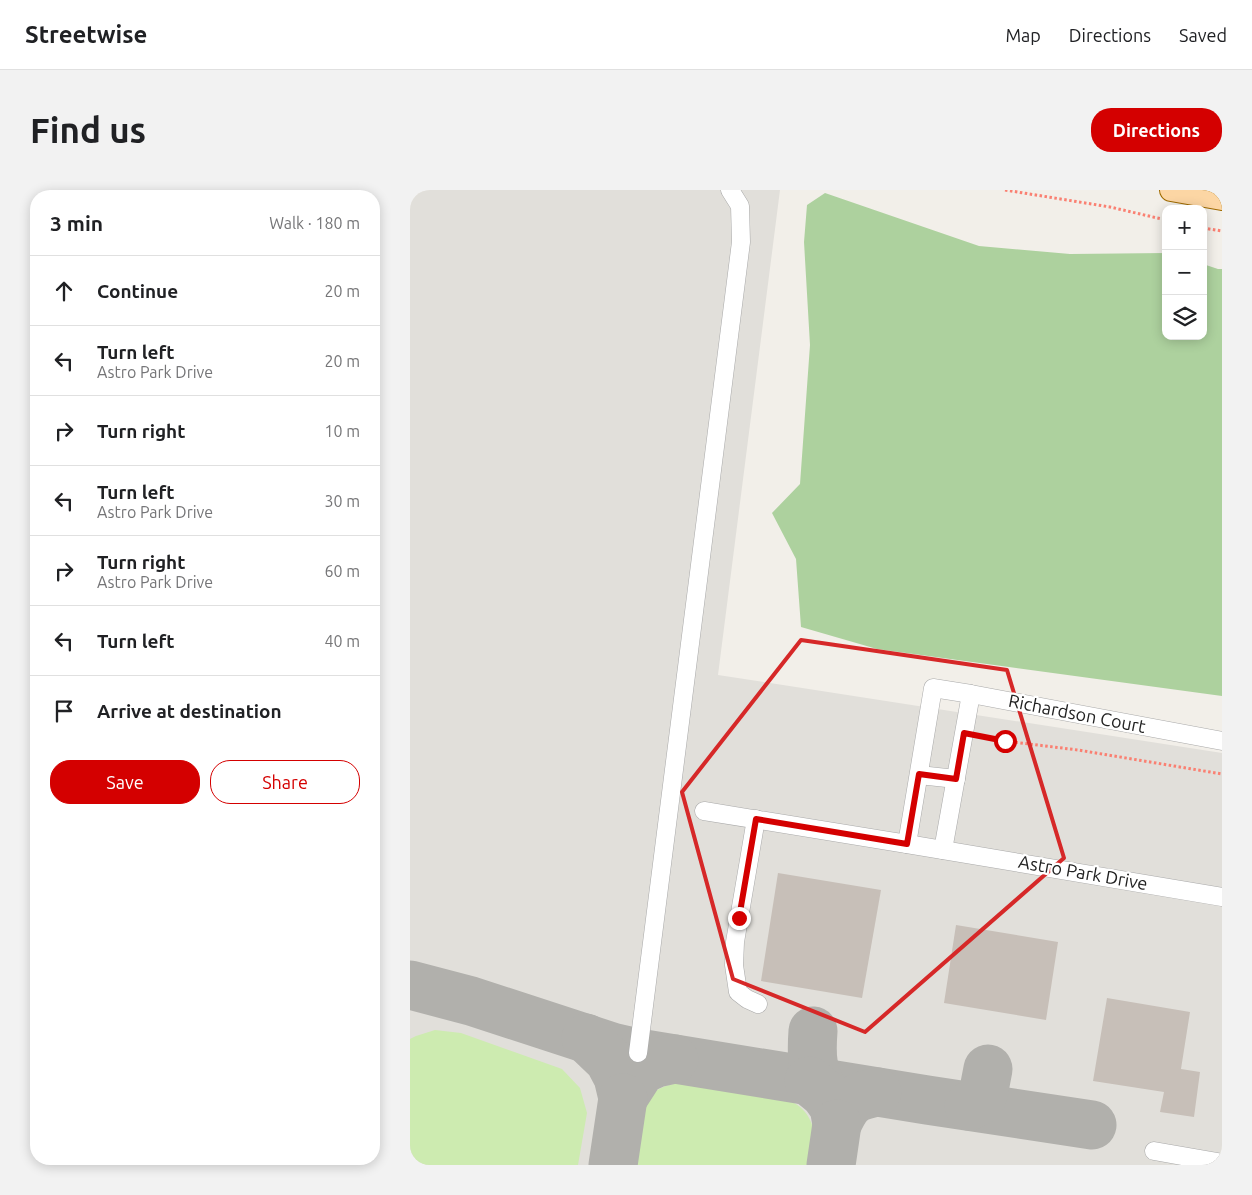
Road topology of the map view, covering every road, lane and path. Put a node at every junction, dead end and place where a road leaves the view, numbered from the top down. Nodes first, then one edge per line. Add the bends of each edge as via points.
1 (730, 190) edge
2 (1004, 190) edge
3 (1172, 190) edge
4 (1222, 199) edge
5 (1162, 219) edge
6 (1207, 229) edge
7 (1222, 231) edge
8 (971, 694) junction
9 (964, 733) junction
10 (1222, 741) edge
11 (919, 774) junction
12 (1222, 774) edge
13 (956, 779) junction
14 (704, 811) dead end
15 (756, 819) junction
16 (907, 844) junction
17 (943, 850) junction
18 (1222, 897) edge
19 (758, 1004) dead end
20 (638, 1053) dead end
21 (1154, 1151) dead end
22 (1222, 1163) edge

1 - 20 street via 740,206 741,242
2 - 5 path
3 - 4 main road
6 - 7 path
8 - 9 street
8 - 10 street, Richardson Court
8 - 11 street, Richardson Court via 932,688
9 - 12 path
9 - 13 street
11 - 13 street
11 - 16 street
13 - 17 street
14 - 15 street, Astro Park Drive
15 - 16 street, Astro Park Drive
15 - 19 street via 735,942 734,966 738,992
16 - 17 street, Astro Park Drive
17 - 18 street, Astro Park Drive
21 - 22 street

